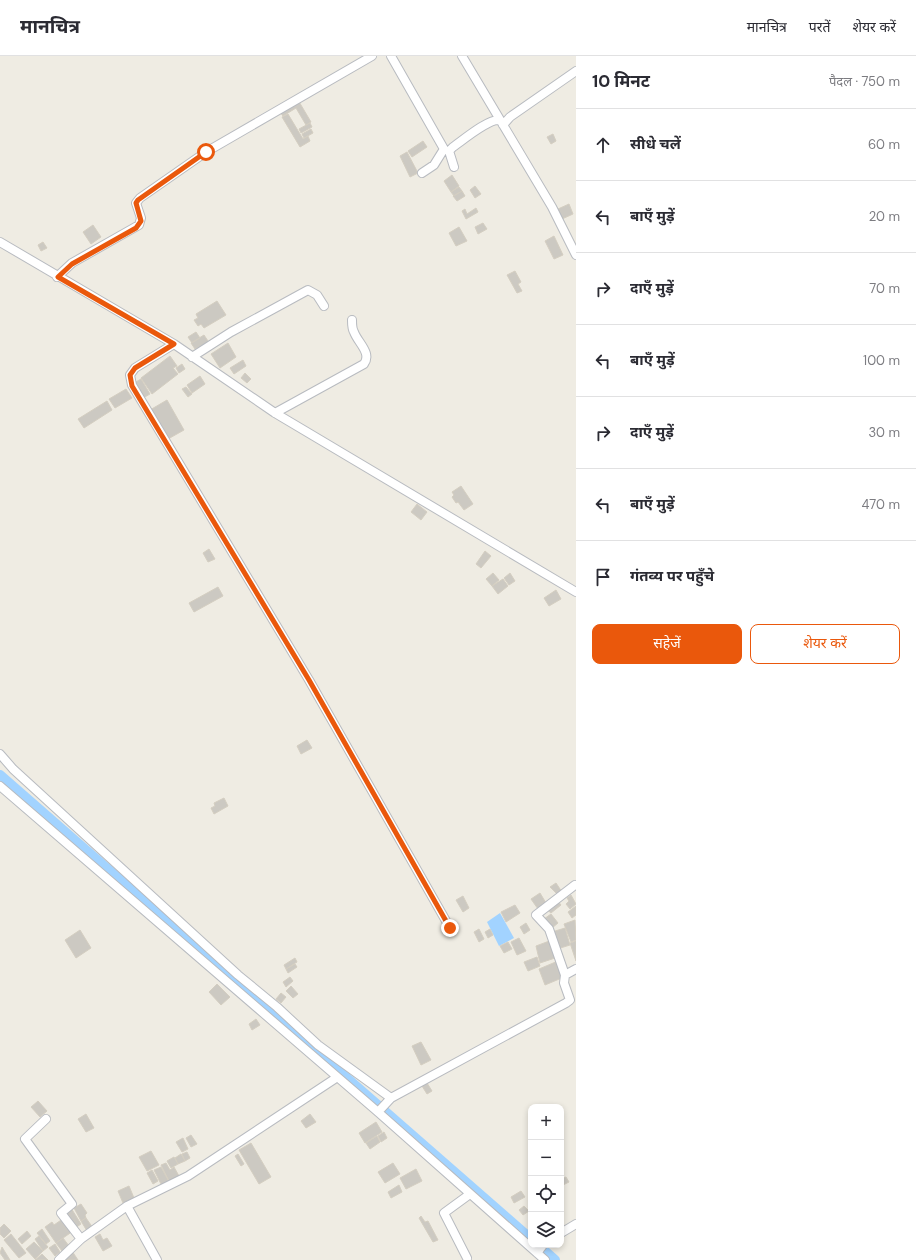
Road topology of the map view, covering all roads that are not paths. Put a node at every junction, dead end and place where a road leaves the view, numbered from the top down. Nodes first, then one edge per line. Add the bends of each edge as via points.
1 (372, 56) edge
2 (391, 56) edge
3 (462, 56) edge
4 (576, 72) edge
5 (501, 123) junction
6 (454, 167) dead end
7 (422, 173) dead end
8 (0, 242) edge
9 (576, 255) edge
10 (58, 277) junction
11 (324, 306) dead end
12 (352, 320) dead end
13 (174, 344) junction
14 (192, 357) junction
15 (275, 413) junction
16 (576, 592) edge
17 (0, 754) edge
18 (0, 786) edge
19 (575, 885) dead end
20 (450, 928) dead end
21 (576, 969) edge
22 (565, 975) junction
23 (336, 1078) junction
24 (391, 1099) junction
25 (379, 1111) junction
26 (46, 1119) dead end
27 (470, 1194) junction
28 (127, 1206) junction
29 (576, 1224) edge
30 (564, 1231) edge
31 (81, 1239) junction
32 (540, 1249) edge
33 (466, 1258) dead end
34 (59, 1260) edge
35 (157, 1260) edge
36 (545, 1260) edge

1 - 10 street via 206,152 140,198 136,203 141,218 139,225 72,264
2 - 7 street via 444,148 434,165
3 - 5 street
4 - 5 street
5 - 6 street via 495,120 453,147 450,151
5 - 9 street via 552,207
8 - 10 street
10 - 13 street
11 - 14 street via 316,295 308,290 231,332
12 - 15 street via 354,332 366,353 367,360 364,364
13 - 14 street
13 - 20 street via 135,368 130,375 132,386 309,680
14 - 15 street
15 - 16 street
17 - 24 street via 238,976 318,1045
18 - 23 street
19 - 22 street via 536,915 549,929
21 - 22 street
22 - 24 street via 564,983 570,1000 566,1003
23 - 25 street
23 - 28 street via 188,1176
24 - 25 street
25 - 27 street
26 - 31 street via 25,1139 72,1204 61,1213
27 - 32 street
27 - 33 street via 444,1213
28 - 31 street
28 - 35 street
29 - 30 street
31 - 34 street
32 - 36 street

